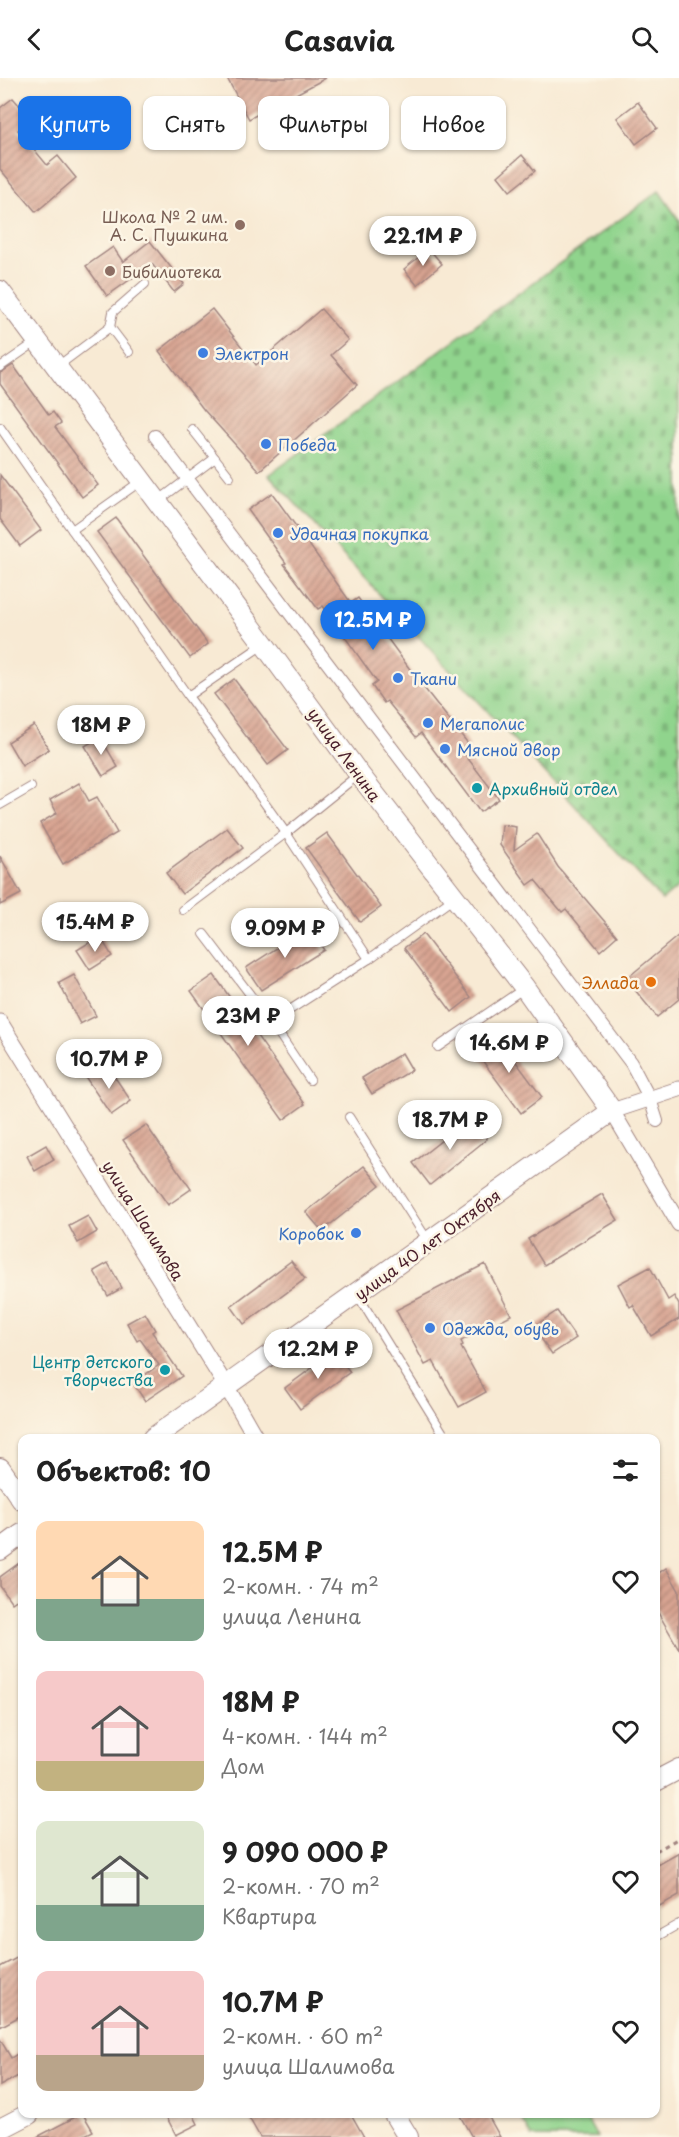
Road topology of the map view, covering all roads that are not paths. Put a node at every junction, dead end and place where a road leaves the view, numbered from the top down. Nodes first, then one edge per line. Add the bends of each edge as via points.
1 (145, 284) dead end
2 (0, 291) edge
3 (110, 327) junction
4 (37, 341) junction
5 (129, 352) dead end
6 (0, 367) edge
7 (57, 367) junction
8 (0, 428) edge
9 (192, 429) dead end
10 (155, 436) dead end
11 (215, 458) junction
12 (230, 477) dead end
13 (188, 479) junction
14 (141, 481) junction
15 (157, 502) junction
16 (72, 530) junction
17 (264, 644) junction
18 (188, 696) junction
19 (359, 774) junction
20 (31, 787) dead end
21 (0, 805) edge
22 (286, 833) junction
23 (454, 898) junction
24 (183, 910) dead end
25 (204, 934) dead end
26 (369, 959) junction
27 (525, 988) junction
28 (0, 1022) edge
29 (271, 1022) junction
30 (438, 1047) dead end
31 (310, 1080) dead end
32 (679, 1089) edge
33 (650, 1099) junction
34 (612, 1111) junction
35 (349, 1117) dead end
36 (657, 1121) dead end
37 (679, 1224) edge
38 (429, 1242) junction
39 (357, 1294) junction
40 (226, 1386) junction
41 (159, 1434) edge
42 (254, 1434) edge
43 (444, 1434) edge
44 (0, 1468) edge
45 (18, 1494) edge
46 (18, 1537) edge
47 (0, 1550) edge
48 (679, 1769) edge
49 (660, 1779) edge
50 (679, 1924) edge
51 (660, 1935) edge
52 (22, 2118) edge
53 (396, 2118) edge
54 (0, 2130) edge
55 (408, 2137) edge

1 - 3 lane via 113,312
2 - 4 street, улица Ленина
3 - 5 lane
3 - 7 lane
4 - 6 lane
4 - 7 street, улица Ленина
7 - 14 street, улица Ленина
8 - 16 lane
9 - 11 lane
10 - 13 street
11 - 12 lane
11 - 13 lane
13 - 15 lane
13 - 33 street via 631,1063
14 - 15 street, улица Ленина
14 - 16 lane
15 - 17 street, улица Ленина
16 - 18 lane
17 - 18 lane
17 - 19 street, улица Ленина
18 - 22 lane
19 - 22 lane
19 - 23 street, улица Ленина
20 - 21 lane
22 - 24 lane
22 - 26 lane
23 - 26 lane
23 - 27 street, улица Ленина
25 - 29 lane
26 - 29 lane
27 - 30 lane
27 - 34 street, улица Ленина
28 - 40 street, улица Шалимова
29 - 31 lane
32 - 33 street
33 - 34 street
33 - 36 street
34 - 37 street, улица Ленина
34 - 38 street, улица 40 лет Октября
35 - 38 lane
38 - 39 street, улица 40 лет Октября
39 - 40 street, улица 40 лет Октября
39 - 43 lane
40 - 41 street, улица 40 лет Октября
40 - 42 street, улица Шалимова
44 - 45 street
46 - 47 street
48 - 49 street
50 - 51 lane
52 - 54 street
53 - 55 street

